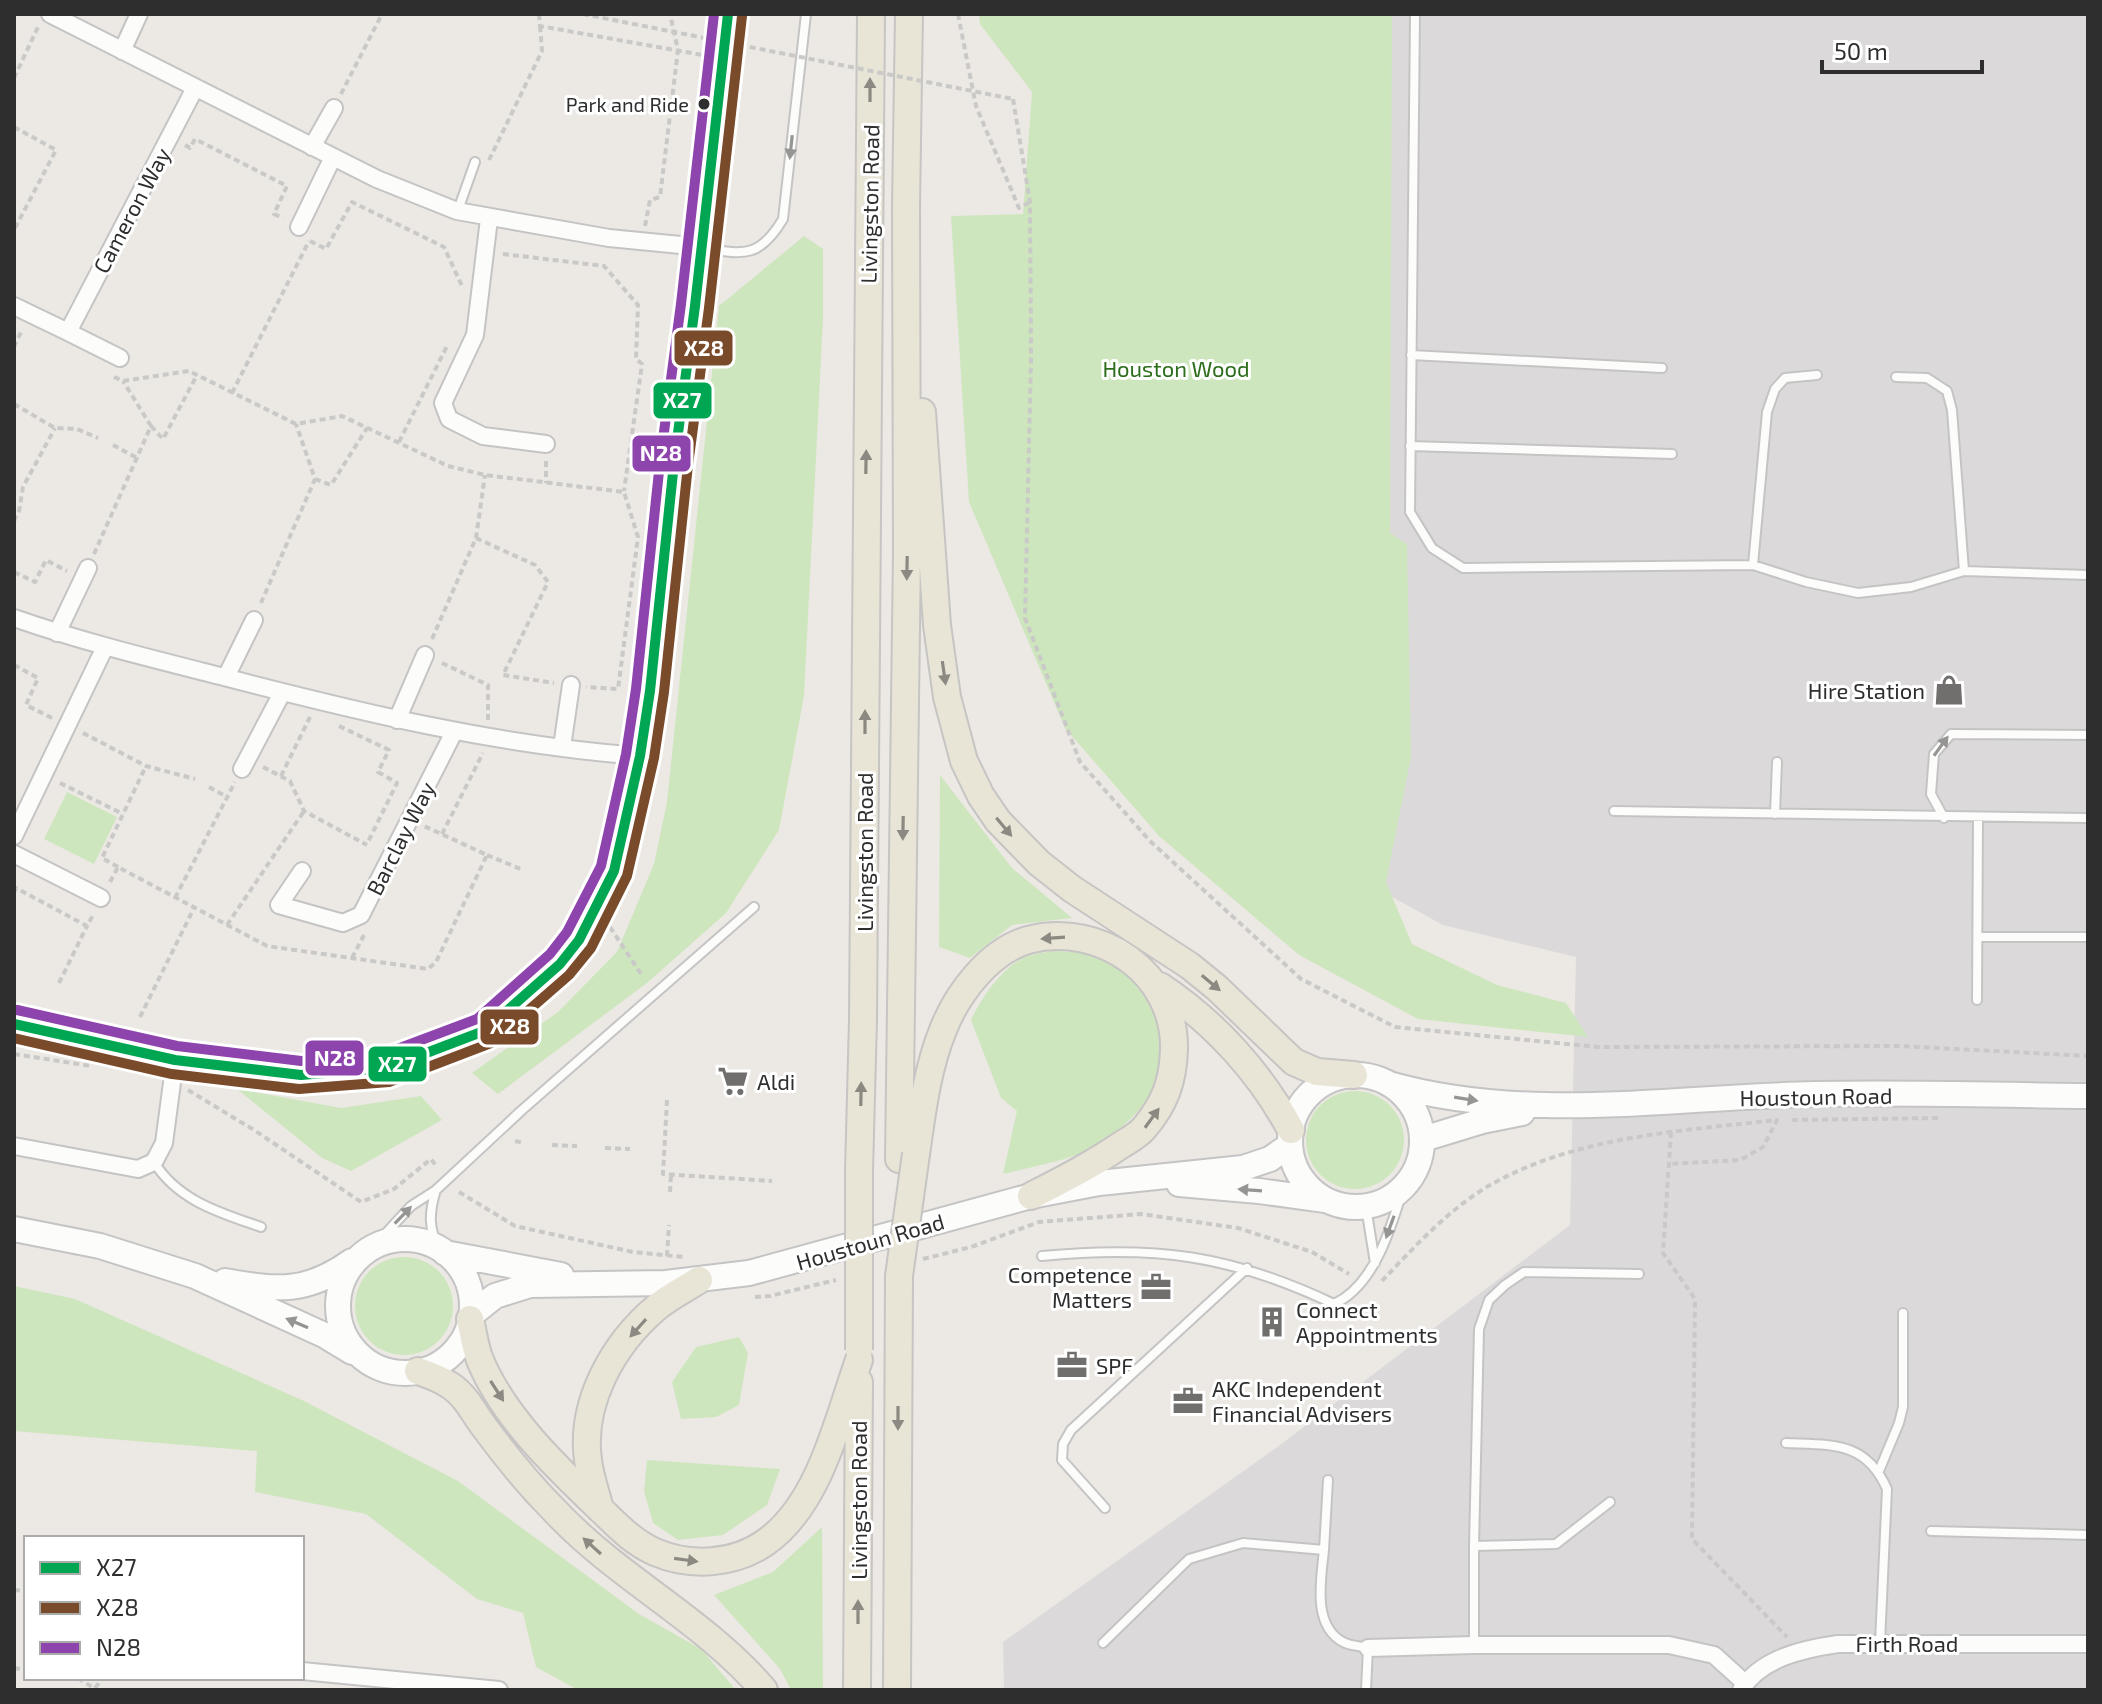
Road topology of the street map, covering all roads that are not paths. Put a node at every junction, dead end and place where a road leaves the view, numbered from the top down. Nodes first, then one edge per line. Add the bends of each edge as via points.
1 (50, 14) edge
2 (139, 14) edge
3 (806, 14) edge
4 (871, 14) edge
5 (909, 14) edge
6 (1415, 14) edge
7 (721, 29) edge
8 (122, 51) junction
9 (195, 88) junction
10 (334, 108) road end
11 (312, 147) junction
12 (333, 157) junction
13 (475, 162) road end
14 (906, 205) junction
15 (457, 211) junction
16 (489, 219) junction
17 (299, 227) road end
18 (701, 247) junction
19 (14, 306) edge
20 (68, 332) junction
21 (1411, 355) junction
22 (120, 358) dead end
23 (1662, 368) dead end
24 (1817, 375) dead end
25 (1896, 377) dead end
26 (546, 444) dead end
27 (1410, 446) junction
28 (1672, 454) dead end
29 (1753, 565) junction
30 (88, 568) road end
31 (1964, 571) junction
32 (2088, 575) edge
33 (14, 618) edge
34 (254, 620) road end
35 (57, 633) junction
36 (105, 647) junction
37 (425, 655) road end
38 (226, 677) junction
39 (571, 685) road end
40 (282, 693) junction
41 (397, 720) junction
42 (454, 732) junction
43 (2088, 735) edge
44 (562, 747) junction
45 (640, 756) junction
46 (1777, 762) dead end
47 (244, 764) road end
48 (1614, 811) dead end
49 (1775, 814) junction
50 (1944, 818) junction
51 (1978, 818) junction
52 (2088, 818) edge
53 (14, 836) edge
54 (14, 854) edge
55 (302, 871) dead end
56 (101, 898) dead end
57 (754, 907) dead end
58 (1979, 937) junction
59 (2088, 937) edge
60 (1150, 978) junction
61 (1977, 1000) dead end
62 (14, 1024) edge
63 (174, 1070) junction
64 (1354, 1075) junction
65 (1389, 1084) junction
66 (2088, 1096) edge
67 (1544, 1107) junction
68 (1290, 1137) junction
69 (1423, 1139) junction
70 (14, 1146) edge
71 (908, 1157) junction
72 (154, 1162) junction
73 (1144, 1179) junction
74 (1403, 1189) junction
75 (436, 1190) junction
76 (1031, 1196) junction
77 (1327, 1201) junction
78 (1366, 1207) junction
79 (261, 1227) dead end
80 (14, 1229) edge
81 (366, 1251) junction
82 (443, 1251) junction
83 (1042, 1256) dead end
84 (1375, 1264) junction
85 (697, 1268) junction
86 (1247, 1268) junction
87 (1639, 1274) dead end
88 (195, 1276) junction
89 (593, 1282) junction
90 (1903, 1313) dead end
91 (470, 1317) junction
92 (859, 1355) junction
93 (366, 1360) junction
94 (418, 1371) junction
95 (1786, 1443) dead end
96 (1879, 1471) junction
97 (1328, 1480) dead end
98 (1610, 1502) dead end
99 (1105, 1508) dead end
100 (600, 1509) junction
101 (1931, 1531) dead end
102 (2088, 1535) edge
103 (1474, 1546) junction
104 (1324, 1550) junction
105 (1103, 1643) dead end
106 (1880, 1643) junction
107 (2088, 1644) edge
108 (1474, 1645) junction
109 (1368, 1648) junction
110 (304, 1671) edge
111 (1743, 1687) edge
112 (499, 1690) edge
113 (764, 1690) edge
114 (857, 1690) edge
115 (897, 1690) edge
116 (1366, 1690) edge

1 - 8 street
2 - 8 street
3 -> 18 lane via 783,219 771,239 756,250 735,254
92 -> 4 main road, Livingston Road, bridge
5 - 14 main road, Livingston Road
6 - 21 lane
7 - 18 street
8 - 9 street
9 - 11 street
9 - 20 street, Cameron Way
10 - 11 street
11 - 12 street
12 - 15 street
12 - 17 street
13 - 15 lane
14 -> 64 main road via 937,625 953,725 981,796 1039,863 1199,973 1294,1062 1317,1072
14 -> 71 main road, Livingston Road
15 - 16 street
16 - 18 street
16 - 26 street via 475,335 443,403 449,419 483,436
18 - 45 street
19 - 20 street
20 - 22 street
21 - 23 lane
21 - 27 lane
24 - 29 lane via 1785,378 1767,412
25 - 31 lane via 1927,378 1947,391
27 - 28 lane
27 - 29 lane via 1410,512 1432,548 1463,568
29 - 31 lane via 1858,593 1911,587
30 - 35 street
31 - 32 lane
33 - 35 street
34 - 38 street
35 - 36 street
36 - 38 street
36 - 53 street
37 - 41 street
38 - 40 street
39 - 44 street
40 - 41 street
40 - 47 street
41 - 42 street
42 - 44 street
42 - 55 street, Barclay Way via 361,915 343,923 279,905
50 -> 43 lane via 1931,794 1934,754 1951,734
44 - 45 street
45 - 63 street via 622,845 593,917 560,964 484,1031 387,1068 301,1075
46 - 49 lane
48 - 49 lane
49 - 50 lane
50 - 51 lane
51 - 52 lane
51 - 58 lane
54 - 56 street
57 - 75 lane
58 - 59 lane
58 - 61 lane
60 - 68 main road via 1218,1032 1262,1082
60 -> 71 main road via 1113,949 1073,936 1027,941 1003,952 968,987 943,1029
76 -> 60 main road via 1143,1130 1161,1104 1173,1076 1174,1037 1169,1009
62 - 63 street
63 - 72 street via 164,1143
64 - 65 street
64 - 68 street via 1336,1078 1306,1097
65 -> 67 street, Houstoun Road
65 - 69 street via 1413,1107
66 - 67 street, Houstoun Road via 1814,1094
67 - 69 street, Houstoun Road
68 - 73 street, Houstoun Road via 1270,1159 1243,1168
68 - 77 street via 1301,1178
69 - 74 street via 1418,1166
70 - 72 street via 138,1169
71 -> 115 main road, Livingston Road, bridge via 898,1340
72 - 79 lane via 164,1178 203,1207
73 - 76 street, Houstoun Road
77 -> 73 street, Houstoun Road
74 - 78 street
74 -> 84 lane
81 -> 75 lane via 411,1206
75 - 82 lane via 430,1221 432,1237
76 - 85 street, Houstoun Road via 784,1265
77 - 78 street
78 - 84 lane
80 - 88 street via 100,1246
81 - 82 street via 396,1239 419,1240
81 - 88 street via 333,1275 298,1288
81 - 93 street via 346,1272 337,1310 342,1330
82 - 89 street, Houstoun Road
82 - 91 street via 467,1280
83 - 86 lane via 1089,1251 1189,1255
84 - 86 lane via 1345,1300 1334,1304
85 - 89 street, Houstoun Road via 666,1283
85 -> 100 main road via 621,1346 598,1383 588,1426 588,1460
86 - 99 lane via 1071,1430 1062,1460
87 - 103 lane via 1524,1272 1489,1300 1479,1329
93 -> 88 street
89 - 91 street, Houstoun Road via 530,1285 495,1296
90 - 96 lane via 1903,1407
91 - 94 street via 452,1353
91 -> 100 main road via 479,1359 495,1389 541,1451
100 -> 92 main road via 630,1538 680,1560 729,1559 752,1551 785,1525 819,1473
114 -> 92 main road, Livingston Road
93 - 94 street via 400,1373
113 -> 94 main road via 706,1633 600,1554 558,1515 518,1472 465,1398 440,1379
95 - 96 lane via 1841,1445
96 - 106 lane via 1887,1489
97 - 104 lane
98 - 103 lane via 1556,1544
101 - 102 lane
103 - 108 lane
104 - 105 lane via 1243,1543 1189,1559
104 - 109 lane via 1320,1598 1327,1629 1345,1644
106 - 107 street, Firth Road
106 - 111 street, Firth Road via 1800,1650 1773,1662
108 - 109 street
108 - 111 street via 1669,1645 1714,1655
109 - 116 lane
110 - 112 street

